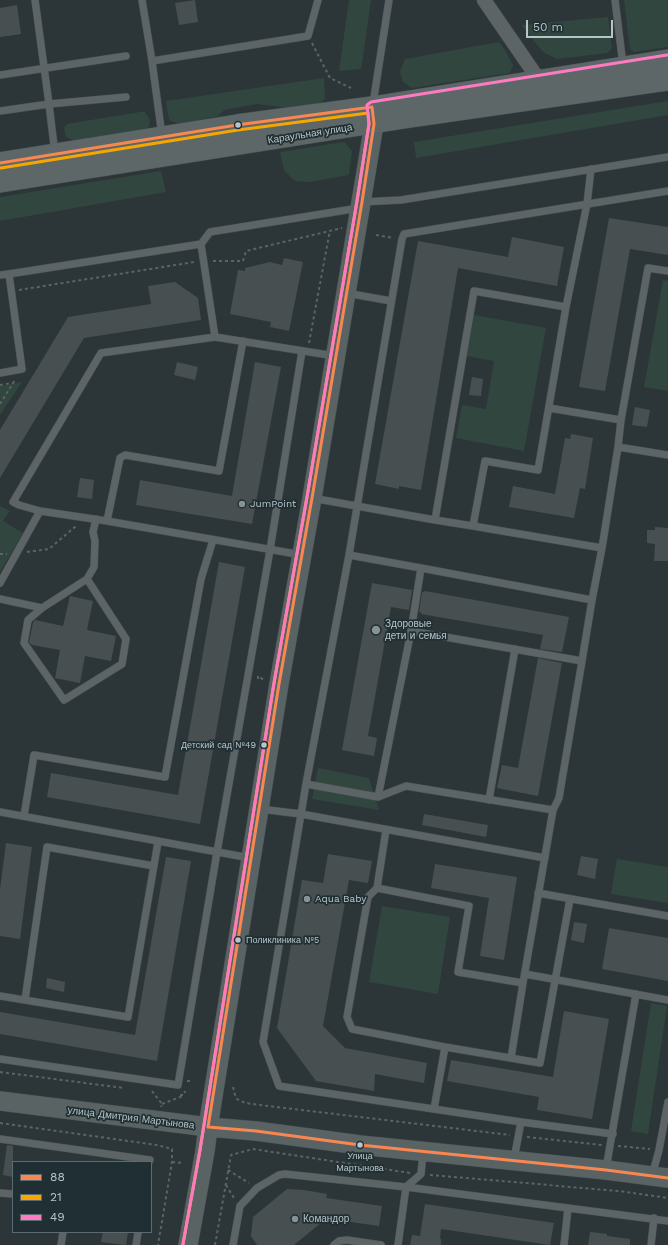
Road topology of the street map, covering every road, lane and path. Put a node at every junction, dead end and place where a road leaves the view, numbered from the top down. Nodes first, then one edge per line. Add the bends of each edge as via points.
1 (35, 0) edge
2 (142, 0) edge
3 (318, 0) edge
4 (389, 0) edge
5 (484, 0) edge
6 (615, 0) edge
7 (308, 36) junction
8 (126, 56) dead end
9 (668, 60) edge
10 (152, 61) junction
11 (624, 67) junction
12 (44, 68) junction
13 (0, 75) edge
14 (539, 80) junction
15 (668, 80) edge
16 (351, 88) dead end
17 (126, 97) dead end
18 (49, 104) junction
19 (0, 111) edge
20 (373, 115) junction
21 (162, 136) junction
22 (55, 154) junction
23 (668, 157) edge
24 (0, 163) edge
25 (591, 169) junction
26 (0, 182) edge
27 (668, 192) edge
28 (587, 204) junction
29 (361, 205) junction
30 (342, 228) dead end
31 (376, 235) dead end
32 (402, 239) junction
33 (201, 244) junction
34 (204, 261) junction
35 (668, 271) edge
36 (9, 274) junction
37 (0, 275) edge
38 (12, 292) junction
39 (346, 293) junction
40 (391, 301) junction
41 (566, 307) junction
42 (215, 337) junction
43 (242, 342) junction
44 (302, 351) junction
45 (335, 356) junction
46 (22, 369) junction
47 (0, 373) edge
48 (13, 382) junction
49 (0, 385) edge
50 (0, 404) edge
51 (549, 408) junction
52 (621, 420) junction
53 (618, 447) junction
54 (668, 455) edge
55 (312, 498) junction
56 (357, 506) junction
57 (40, 511) junction
58 (96, 519) junction
59 (435, 520) junction
60 (107, 521) junction
61 (473, 526) junction
62 (93, 532) junction
63 (213, 540) junction
64 (602, 548) junction
65 (270, 550) junction
66 (16, 554) junction
67 (302, 555) junction
68 (349, 555) junction
69 (421, 568) junction
70 (87, 579) junction
71 (0, 583) edge
72 (0, 599) edge
73 (592, 600) junction
74 (42, 608) junction
75 (411, 631) junction
76 (515, 649) junction
77 (582, 661) junction
78 (306, 784) junction
79 (378, 797) junction
80 (489, 800) junction
81 (260, 809) junction
82 (553, 810) junction
83 (0, 812) edge
84 (301, 814) junction
85 (24, 816) junction
86 (386, 830) junction
87 (158, 842) junction
88 (217, 852) junction
89 (545, 858) junction
90 (251, 859) junction
91 (154, 866) junction
92 (377, 888) junction
93 (538, 894) junction
94 (570, 899) junction
95 (668, 916) edge
96 (525, 974) junction
97 (555, 980) junction
98 (523, 983) junction
99 (636, 994) junction
100 (0, 996) edge
101 (25, 1000) junction
102 (668, 1000) edge
103 (445, 1047) junction
104 (511, 1058) junction
105 (0, 1059) edge
106 (0, 1072) edge
107 (233, 1087) dead end
108 (130, 1088) dead end
109 (145, 1090) dead end
110 (184, 1095) dead end
111 (0, 1101) edge
112 (668, 1102) edge
113 (260, 1105) junction
114 (259, 1109) dead end
115 (434, 1109) junction
116 (521, 1122) junction
117 (0, 1123) edge
118 (208, 1127) junction
119 (613, 1134) junction
120 (518, 1136) junction
121 (665, 1137) edge
122 (0, 1139) edge
123 (610, 1146) junction
124 (660, 1150) junction
125 (424, 1151) junction
126 (150, 1161) edge
127 (514, 1161) junction
128 (172, 1162) junction
129 (183, 1163) dead end
130 (228, 1170) junction
131 (606, 1170) junction
132 (420, 1174) junction
133 (660, 1177) edge
134 (225, 1184) junction
135 (406, 1187) junction
136 (620, 1187) dead end
137 (257, 1188) junction
138 (619, 1191) junction
139 (0, 1193) edge
140 (12, 1194) edge
141 (668, 1198) edge
142 (240, 1206) junction
143 (568, 1208) junction
144 (654, 1218) junction
145 (668, 1221) edge
146 (63, 1233) edge
147 (138, 1233) edge
148 (62, 1245) edge
149 (136, 1245) edge
150 (158, 1245) edge
151 (188, 1245) edge
152 (215, 1245) edge
153 (233, 1245) edge
154 (334, 1245) edge
155 (381, 1245) edge
156 (398, 1245) edge
157 (564, 1245) edge
158 (651, 1245) edge

1 - 12 lane
2 - 10 lane
3 - 7 lane
4 - 20 lane
5 - 14 street
6 - 11 lane
7 - 10 lane
7 - 16 path via 330,78
8 - 12 lane
9 - 11 main road, Караульная улица
10 - 21 lane
11 - 14 main road, Караульная улица
12 - 13 lane
12 - 18 lane
14 - 20 main road, Караульная улица
15 - 20 main road, Караульная улица
17 - 18 lane
18 - 19 lane
18 - 22 lane
20 - 21 main road, Караульная улица
20 - 26 main road, Караульная улица
20 - 29 main road
21 - 22 main road, Караульная улица
22 - 24 main road, Караульная улица
23 - 25 lane
25 - 28 lane
25 - 29 lane
27 - 28 lane
28 - 32 lane via 404,234
28 - 41 lane
29 - 33 lane via 210,232
29 - 39 main road
30 - 34 path via 246,251 243,261
31 - 32 path
32 - 40 lane
33 - 34 lane
33 - 36 lane
34 - 38 path
34 - 42 lane
35 - 52 lane via 648,268
36 - 37 lane
36 - 38 lane
38 - 46 lane
39 - 40 lane
39 - 45 main road
40 - 56 lane
41 - 51 lane
41 - 59 lane via 474,291
42 - 43 lane
42 - 57 lane via 101,353 13,502
43 - 44 lane
43 - 60 lane via 219,471 125,455 120,458
44 - 45 lane
44 - 65 lane
45 - 55 main road
46 - 47 lane
46 - 48 path
48 - 49 path
48 - 50 path
51 - 52 lane
51 - 61 lane via 538,470 485,461
52 - 53 lane
53 - 54 lane
53 - 64 lane
55 - 56 lane
55 - 67 main road
56 - 59 lane
56 - 68 lane
57 - 58 lane
57 - 66 lane
58 - 60 lane
58 - 62 lane
59 - 61 lane
60 - 63 lane
61 - 64 lane
62 - 66 path via 80,523 49,549
62 - 70 lane via 94,567
63 - 65 lane
63 - 85 lane via 201,579 165,777 34,755
64 - 73 lane
65 - 67 lane
65 - 88 lane
66 - 71 lane
67 - 81 main road
68 - 69 lane
68 - 78 lane
69 - 73 lane
69 - 75 lane
70 - 74 lane
70 - 74 lane via 126,639 122,664 64,700 24,643 28,620
72 - 74 lane
73 - 77 lane
75 - 76 lane
75 - 79 lane
76 - 77 lane
76 - 80 lane
77 - 82 lane via 559,798
78 - 79 lane
78 - 84 lane
79 - 80 lane via 406,786
80 - 82 lane
81 - 84 lane
81 - 90 main road
82 - 89 lane
83 - 85 lane
84 - 86 lane
84 - 115 lane via 263,1042 278,1086
85 - 87 lane
86 - 89 lane
86 - 92 lane
87 - 88 lane
87 - 91 lane
88 - 90 lane
88 - 105 lane via 178,1085
89 - 93 lane
90 - 118 main road
91 - 101 lane via 128,1017
91 - 101 lane via 47,847
92 - 98 lane via 469,906 458,972
92 - 103 lane via 368,897 347,1017 352,1029
93 - 94 lane
93 - 96 lane
94 - 95 lane
94 - 97 lane
96 - 97 lane
96 - 98 lane
97 - 99 lane
97 - 104 lane via 540,1063
98 - 104 lane
99 - 102 lane
99 - 119 lane
100 - 101 lane
103 - 104 lane
103 - 115 lane
106 - 108 path
107 - 113 path via 237,1099
109 - 110 path via 153,1091 162,1104
111 - 118 main road, улица Дмитрия Мартынова
112 - 121 lane
113 - 114 path
113 - 120 path
115 - 116 lane
116 - 119 lane
116 - 120 lane
117 - 128 path via 157,1144 172,1149
118 - 125 main road, улица Дмитрия Мартынова
118 - 151 main road
119 - 123 lane
120 - 123 path
120 - 127 lane
121 - 124 lane
122 - 126 lane
123 - 124 path
123 - 131 lane
124 - 133 lane
125 - 127 main road, улица Дмитрия Мартынова
125 - 132 lane
127 - 131 main road, улица Дмитрия Мартынова
128 - 129 path
128 - 150 path
130 - 132 path via 231,1155 253,1149
130 - 134 path
130 - 137 path
131 - 133 main road, улица Дмитрия Мартынова
132 - 135 lane
132 - 138 path
134 - 142 path
134 - 152 path
135 - 137 lane via 285,1174
135 - 143 lane
135 - 156 lane
136 - 138 path
137 - 142 lane
138 - 141 path
139 - 140 lane
142 - 153 lane
143 - 144 lane
143 - 157 lane
144 - 145 lane
144 - 158 lane
146 - 148 lane
147 - 149 lane
154 - 155 lane via 347,1240

